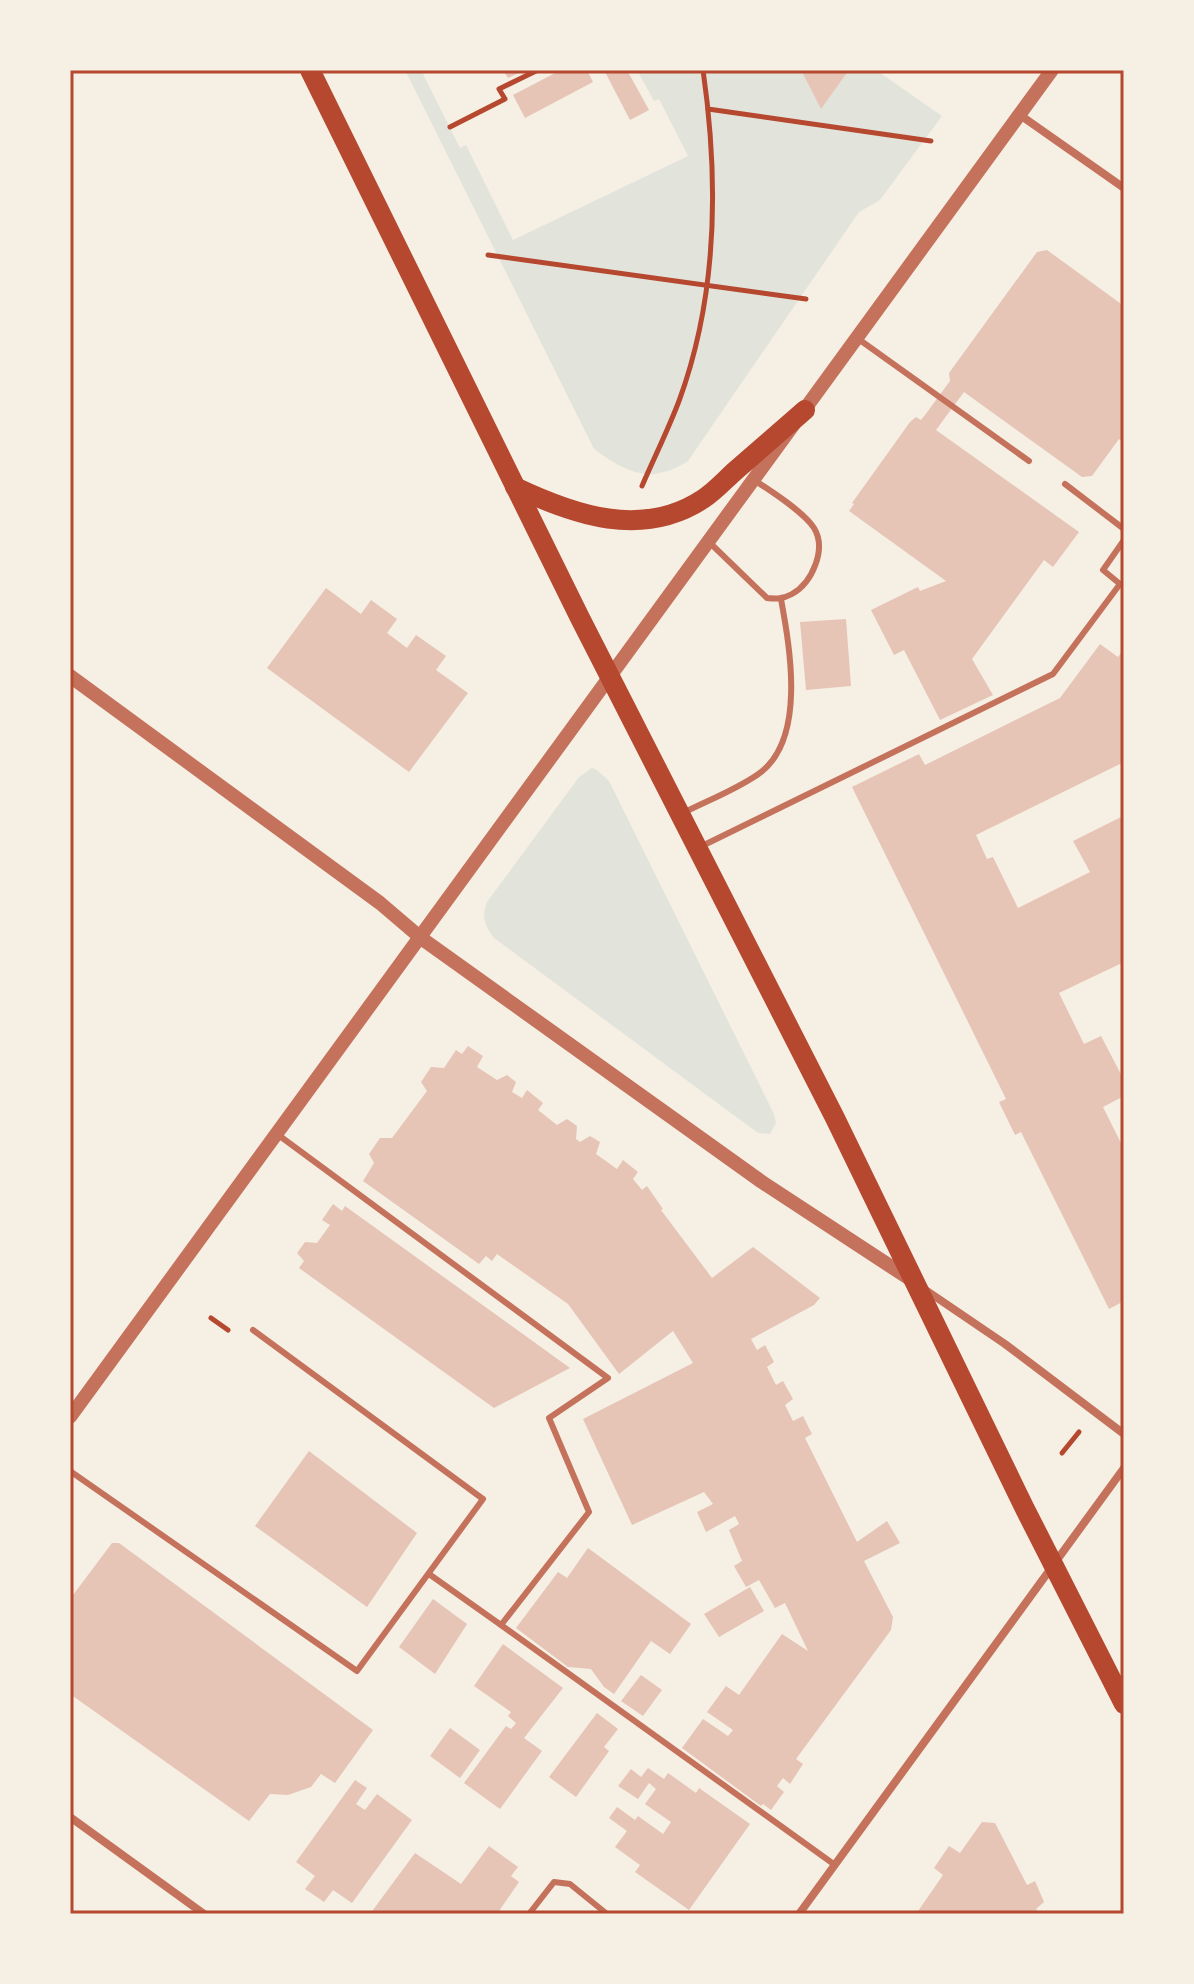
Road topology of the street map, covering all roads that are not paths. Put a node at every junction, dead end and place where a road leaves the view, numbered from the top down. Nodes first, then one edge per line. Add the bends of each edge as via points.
1 (310, 70) edge
2 (1052, 70) edge
3 (1020, 115) junction
4 (1124, 188) edge
5 (857, 338) junction
6 (805, 410) junction
7 (1029, 461) dead end
8 (754, 480) junction
9 (1065, 484) dead end
10 (515, 487) junction
11 (1124, 529) edge
12 (1124, 540) edge
13 (709, 542) junction
14 (1122, 586) edge
15 (781, 599) junction
16 (70, 676) edge
17 (611, 678) junction
18 (679, 815) junction
19 (696, 849) junction
20 (421, 938) junction
21 (277, 1134) junction
22 (913, 1281) junction
23 (253, 1330) dead end
24 (70, 1417) edge
25 (1124, 1434) edge
26 (1124, 1468) edge
27 (70, 1471) edge
28 (1055, 1565) junction
29 (429, 1574) junction
30 (501, 1625) junction
31 (1124, 1704) edge
32 (70, 1817) edge
33 (835, 1865) junction
34 (204, 1914) edge
35 (529, 1914) edge
36 (607, 1914) edge
37 (799, 1914) edge

1 - 10 main road
2 - 3 street
3 - 4 street
3 - 5 street
5 - 6 street
5 - 7 lane
6 - 8 street
6 - 10 main road via 703,499 676,513 636,522 601,518 558,507
8 - 13 street
8 - 15 lane via 811,524 820,542 815,566 802,586
9 - 11 lane
10 - 17 main road
12 - 14 lane via 1103,570
13 - 15 lane via 767,598
13 - 17 street
14 - 19 lane via 1053,674
15 - 18 lane via 792,660 781,747 760,774
16 - 20 street
17 - 18 main road
17 - 20 street
18 - 19 main road
19 - 22 main road
20 - 21 street
20 - 22 street via 762,1182
21 - 24 street
21 - 30 lane via 608,1378 549,1418 589,1512
22 - 25 street
22 - 28 main road
23 - 29 lane via 483,1499
26 - 28 street
27 - 29 lane via 357,1671
28 - 31 main road
28 - 33 street
29 - 30 lane
30 - 33 lane
32 - 34 street
33 - 37 street
35 - 36 lane via 554,1882 570,1884

